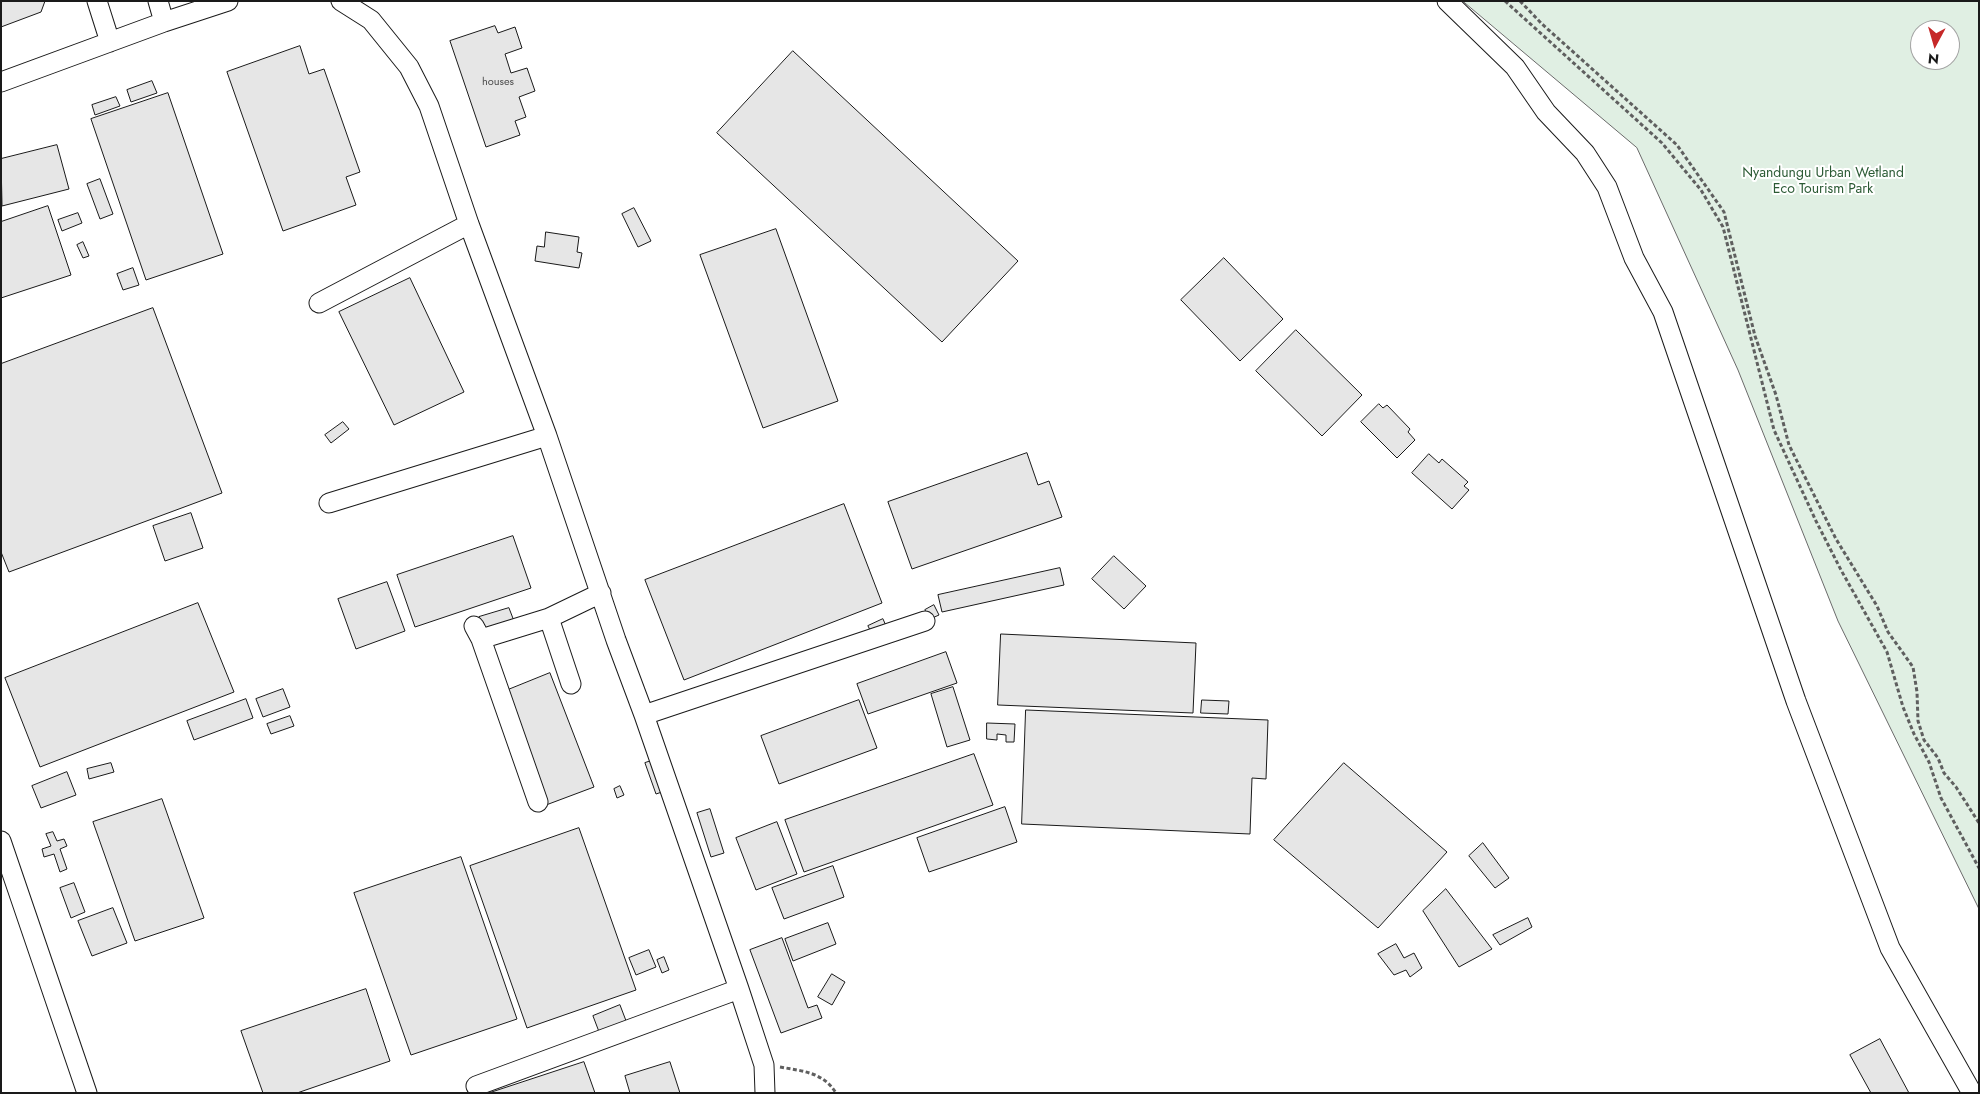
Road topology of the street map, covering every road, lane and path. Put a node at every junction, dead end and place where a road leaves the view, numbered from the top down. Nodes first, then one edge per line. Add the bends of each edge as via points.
1 (97, 1) edge
2 (158, 1) edge
3 (228, 1) edge
4 (340, 1) edge
5 (1447, 1) edge
6 (1506, 1) edge
7 (1520, 1) edge
8 (164, 22) junction
9 (110, 42) junction
10 (1, 82) edge
11 (468, 224) junction
12 (319, 303) dead end
13 (547, 436) junction
14 (329, 503) dead end
15 (601, 593) junction
16 (549, 618) junction
17 (925, 621) dead end
18 (571, 684) dead end
19 (644, 715) junction
20 (538, 802) dead end
21 (1979, 823) edge
22 (1, 841) edge
23 (1979, 868) edge
24 (739, 989) junction
25 (764, 1065) junction
26 (476, 1086) dead end
27 (87, 1093) edge
28 (764, 1093) edge
29 (836, 1093) edge
30 (1972, 1093) edge

1 - 9 street
2 - 8 street
3 - 8 street
4 - 11 street via 371,20 410,67 429,106
5 - 30 street via 1515,67 1546,112 1586,153 1607,187 1634,258 1662,312 1796,701 1890,948
6 - 23 path via 1662,143 1701,190 1723,227 1774,430 1832,554 1887,652 1903,707 1929,762 1940,798
7 - 21 path via 1677,145 1724,212 1755,336 1789,445 1836,539 1877,606 1888,632 1913,667 1918,722 1924,740
8 - 9 street
9 - 10 street
11 - 12 street
11 - 13 street
13 - 14 street
13 - 15 street
15 - 16 street
15 - 19 street
16 - 18 street
16 - 20 street via 477,632
17 - 19 street
19 - 24 street
22 - 27 street
24 - 25 street
24 - 26 street
25 - 28 street
25 - 29 path via 810,1072 822,1077

